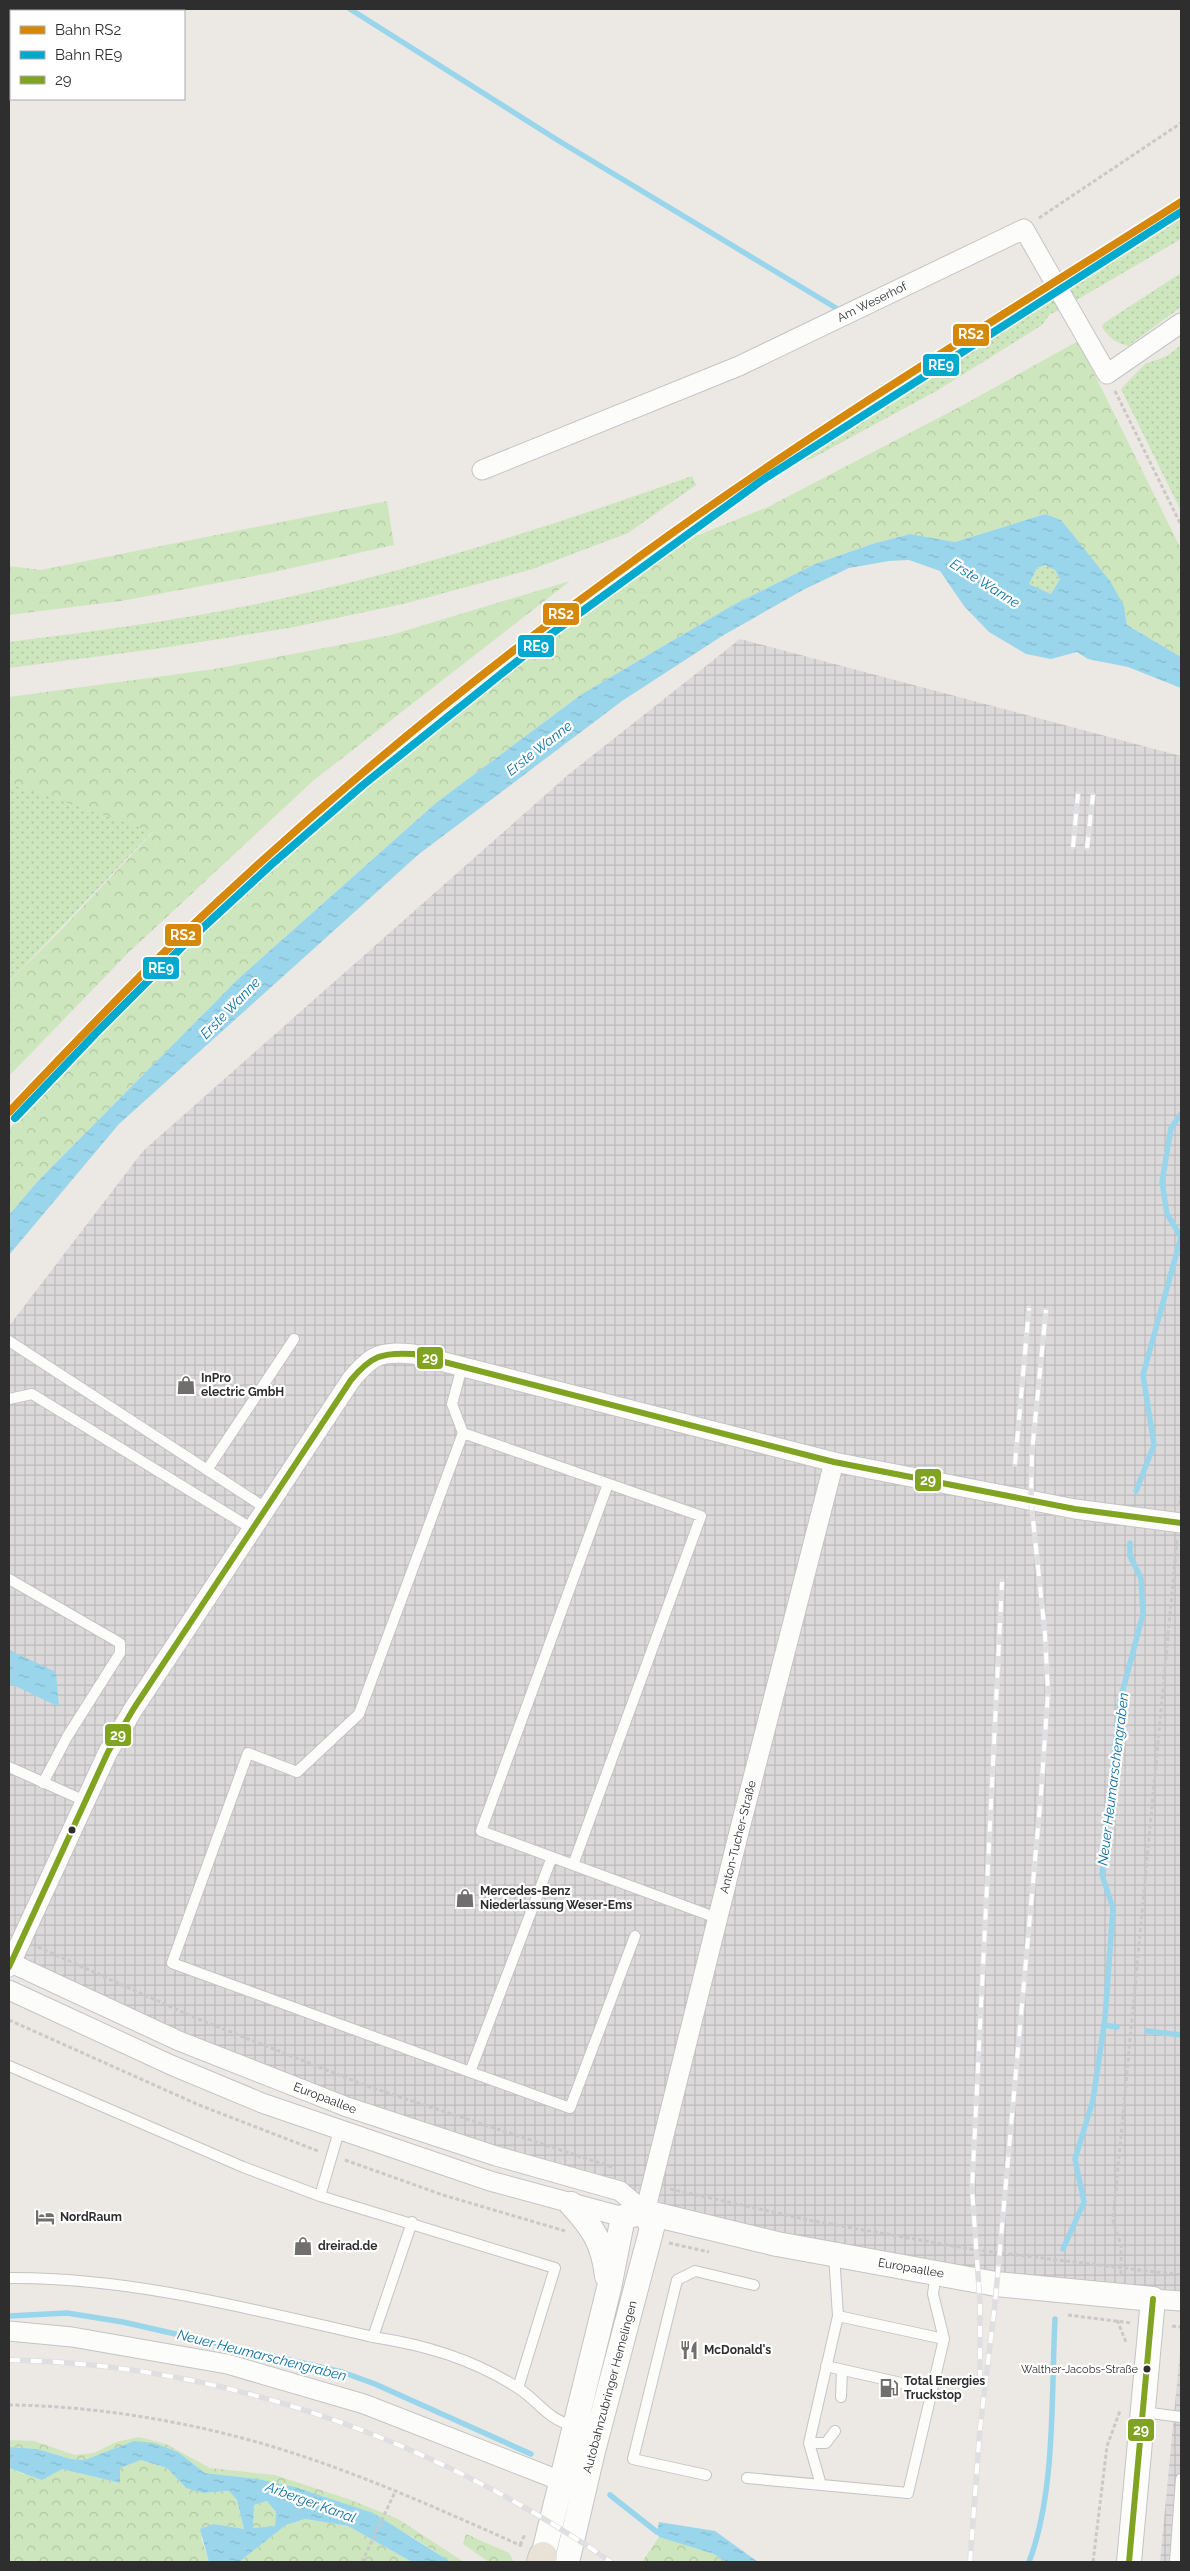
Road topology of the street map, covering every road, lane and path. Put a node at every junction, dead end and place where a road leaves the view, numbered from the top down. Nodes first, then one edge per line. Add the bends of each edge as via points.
1 (1181, 123) edge
2 (1024, 228) junction
3 (1181, 323) edge
4 (1107, 374) junction
5 (482, 470) dead end
6 (1181, 525) edge
7 (294, 1339) dead end
8 (9, 1341) edge
9 (462, 1367) junction
10 (9, 1399) edge
11 (464, 1433) junction
12 (834, 1462) junction
13 (207, 1470) junction
14 (608, 1484) junction
15 (1181, 1487) edge
16 (267, 1509) junction
17 (1180, 1523) edge
18 (254, 1530) junction
19 (9, 1579) edge
20 (9, 1767) edge
21 (43, 1783) junction
22 (85, 1801) junction
23 (552, 1857) junction
24 (573, 1864) junction
25 (717, 1918) junction
26 (635, 1936) dead end
27 (22, 1940) junction
28 (9, 1964) edge
29 (9, 1990) edge
30 (9, 2066) edge
31 (470, 2072) junction
32 (339, 2131) junction
33 (652, 2182) junction
34 (320, 2196) junction
35 (572, 2204) junction
36 (634, 2215) junction
37 (412, 2222) junction
38 (834, 2254) junction
39 (1121, 2268) junction
40 (936, 2272) junction
41 (1181, 2275) edge
42 (9, 2278) edge
43 (754, 2285) dead end
44 (609, 2288) junction
45 (1119, 2294) junction
46 (1153, 2299) junction
47 (1181, 2301) edge
48 (838, 2316) junction
49 (9, 2331) edge
50 (373, 2336) junction
51 (944, 2339) junction
52 (1127, 2344) dead end
53 (826, 2366) junction
54 (842, 2370) junction
55 (518, 2388) junction
56 (932, 2390) junction
57 (841, 2397) dead end
58 (9, 2405) edge
59 (1132, 2409) junction
60 (1181, 2417) edge
61 (574, 2426) junction
62 (835, 2431) dead end
63 (809, 2443) junction
64 (706, 2475) dead end
65 (747, 2478) dead end
66 (1181, 2480) edge
67 (561, 2481) junction
68 (821, 2485) junction
69 (395, 2492) junction
70 (550, 2560) edge
71 (362, 2562) edge
72 (1093, 2562) edge
73 (1130, 2562) edge
74 (1175, 2562) edge

1 - 2 path
2 - 4 street
2 - 5 street, Am Weserhof via 740,366
3 - 4 street
4 - 6 path
7 - 13 lane
8 - 13 lane
9 - 11 lane via 452,1404
9 - 12 street
9 - 16 street via 414,1354 378,1354 363,1365 346,1387
10 - 18 lane via 32,1394
11 - 14 lane
11 - 31 lane via 359,1714 297,1772 248,1753 172,1963
12 - 17 street via 1075,1509
12 - 25 street, Anton-Tucher-Straße
13 - 16 lane
14 - 23 lane via 481,1831
14 - 24 lane via 701,1516
15 - 17 path
16 - 18 street
17 - 39 path via 1113,2221 1121,2245
18 - 22 street via 134,1708
19 - 21 lane via 120,1643 120,1653 67,1737
20 - 21 lane
21 - 22 lane
22 - 27 street
23 - 24 lane
23 - 31 lane
24 - 25 lane
25 - 33 street, Anton-Tucher-Straße
26 - 31 lane via 570,2108
27 - 28 street
27 - 33 path via 198,2019 366,2086
28 - 36 street, Europaallee via 197,2048 347,2107 496,2156 620,2191
29 - 32 street, Europaallee via 171,2065
30 - 34 lane via 243,2167
32 - 34 lane
32 - 35 street, Europaallee via 490,2181
33 - 36 street, Anton-Tucher-Straße
33 - 39 path via 680,2193 813,2221 999,2254
34 - 37 lane
35 - 36 street, Europaallee
35 - 44 street via 588,2223 604,2253
36 - 38 street, Europaallee
36 - 44 street, Autobahnzubringer Hemelingen
36 - 70 street, Autobahnzubringer Hemelingen via 652,2228 592,2451
37 - 50 lane
37 - 55 lane via 555,2268
38 - 40 street, Europaallee
38 - 48 lane
39 - 41 path
39 - 45 path
40 - 45 street, Europaallee via 996,2284
40 - 51 lane via 934,2294
42 - 50 lane via 77,2280 206,2299
43 - 64 lane via 695,2272 677,2280 632,2460
44 - 61 street, Autobahnzubringer Hemelingen
45 - 46 street, Europaallee
45 - 52 path via 1117,2322
46 - 47 street, Europaallee
46 - 59 street
48 - 51 lane
48 - 53 lane
49 - 67 street via 72,2337 227,2364 364,2404
50 - 55 lane via 446,2352
51 - 56 lane
53 - 54 lane
53 - 63 lane
54 - 56 lane
54 - 57 lane
55 - 61 lane via 558,2422
56 - 68 lane via 908,2493
58 - 69 path via 135,2416 234,2437 303,2456
59 - 60 lane
59 - 72 path via 1107,2446
59 - 73 street
61 - 67 street, Autobahnzubringer Hemelingen
62 - 63 lane via 826,2443
63 - 68 lane
65 - 68 lane
66 - 74 lane
67 - 70 street, Autobahnzubringer Hemelingen
69 - 70 path
69 - 71 path

